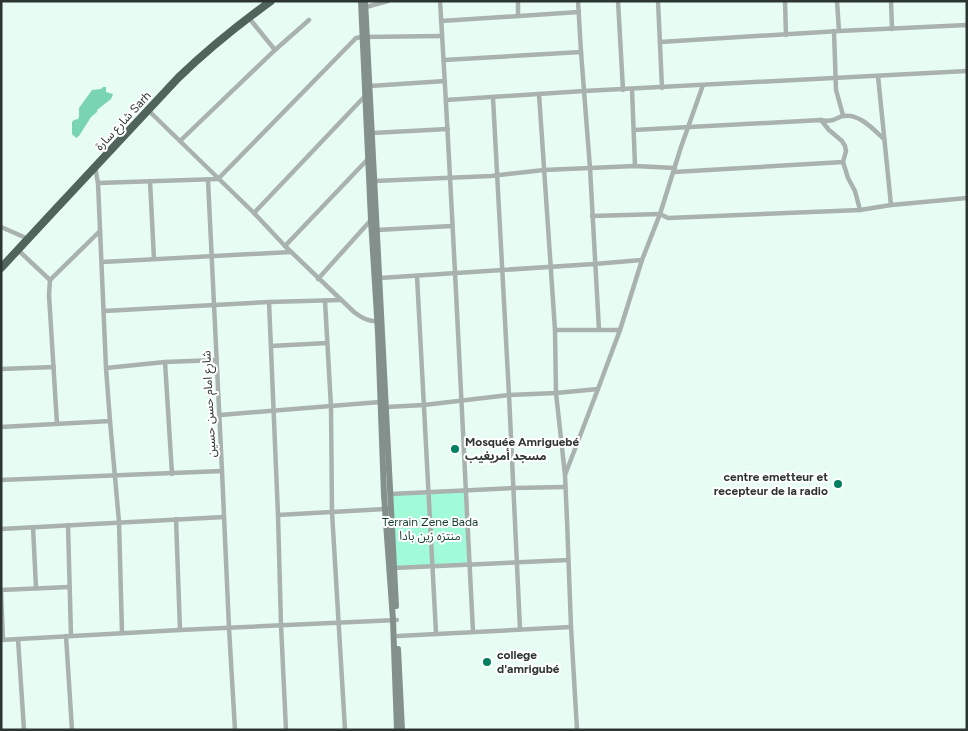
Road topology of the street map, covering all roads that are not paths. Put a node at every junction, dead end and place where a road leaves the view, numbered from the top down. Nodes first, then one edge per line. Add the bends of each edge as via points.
1 (265, 1) edge
2 (271, 1) edge
3 (361, 1) edge
4 (388, 1) edge
5 (440, 1) edge
6 (518, 1) edge
7 (578, 1) edge
8 (618, 1) edge
9 (658, 1) edge
10 (785, 1) edge
11 (837, 1) edge
12 (891, 1) edge
13 (366, 4) edge
14 (579, 12) junction
15 (518, 16) junction
16 (249, 18) junction
17 (309, 20) dead end
18 (441, 21) junction
19 (967, 25) edge
20 (892, 28) junction
21 (836, 31) junction
22 (786, 35) junction
23 (442, 36) junction
24 (365, 37) junction
25 (660, 42) junction
26 (275, 50) junction
27 (581, 52) junction
28 (444, 60) junction
29 (967, 71) edge
30 (878, 76) junction
31 (836, 78) junction
32 (445, 82) junction
33 (703, 85) junction
34 (370, 86) junction
35 (662, 88) junction
36 (632, 89) junction
37 (622, 90) junction
38 (584, 91) junction
39 (539, 94) junction
40 (366, 95) junction
41 (493, 98) junction
42 (446, 100) junction
43 (148, 110) junction
44 (843, 116) junction
45 (821, 120) junction
46 (689, 126) junction
47 (448, 129) junction
48 (634, 130) junction
49 (372, 133) junction
50 (884, 139) junction
51 (180, 141) junction
52 (368, 159) junction
53 (843, 162) junction
54 (635, 166) junction
55 (95, 167) junction
56 (590, 168) junction
57 (544, 170) junction
58 (674, 170) junction
59 (496, 175) junction
60 (450, 178) junction
61 (218, 179) junction
62 (208, 180) junction
63 (150, 181) junction
64 (374, 181) junction
65 (98, 183) junction
66 (967, 198) edge
67 (891, 205) junction
68 (860, 210) junction
69 (254, 213) junction
70 (660, 214) junction
71 (592, 216) junction
72 (371, 220) junction
73 (452, 226) junction
74 (1, 227) edge
75 (377, 230) junction
76 (100, 231) junction
77 (24, 237) junction
78 (285, 246) junction
79 (18, 250) junction
80 (291, 252) junction
81 (212, 256) junction
82 (154, 259) junction
83 (642, 260) junction
84 (1, 261) edge
85 (102, 262) junction
86 (594, 264) junction
87 (551, 267) junction
88 (1, 268) edge
89 (502, 270) junction
90 (455, 273) junction
91 (417, 276) junction
92 (380, 278) junction
93 (318, 279) junction
94 (50, 280) junction
95 (341, 300) junction
96 (325, 301) junction
97 (269, 302) junction
98 (214, 306) junction
99 (104, 311) junction
100 (379, 321) junction
101 (555, 330) junction
102 (599, 330) junction
103 (620, 330) junction
104 (327, 343) junction
105 (271, 346) junction
106 (217, 360) junction
107 (166, 362) junction
108 (54, 367) junction
109 (106, 368) junction
110 (1, 369) edge
111 (598, 389) junction
112 (556, 393) junction
113 (509, 395) junction
114 (462, 400) junction
115 (383, 405) junction
116 (424, 405) junction
117 (331, 406) junction
118 (274, 411) junction
119 (220, 414) junction
120 (110, 421) junction
121 (57, 424) junction
122 (1, 427) edge
123 (222, 471) junction
124 (172, 474) junction
125 (115, 475) junction
126 (565, 475) junction
127 (1, 480) edge
128 (565, 487) junction
129 (513, 488) junction
130 (465, 490) junction
131 (428, 492) junction
132 (390, 494) junction
133 (385, 509) junction
134 (332, 512) junction
135 (278, 515) junction
136 (224, 517) junction
137 (176, 519) junction
138 (119, 522) junction
139 (68, 525) junction
140 (33, 527) junction
141 (1, 529) edge
142 (568, 560) junction
143 (516, 561) junction
144 (469, 564) junction
145 (432, 566) junction
146 (394, 568) junction
147 (70, 587) junction
148 (36, 588) junction
149 (1, 591) edge
150 (395, 620) junction
151 (339, 623) junction
152 (281, 625) junction
153 (229, 628) junction
154 (571, 628) junction
155 (520, 629) junction
156 (180, 630) junction
157 (472, 631) junction
158 (122, 633) junction
159 (436, 633) junction
160 (69, 636) junction
161 (398, 636) junction
162 (18, 639) junction
163 (2, 640) edge
164 (24, 730) edge
165 (72, 730) edge
166 (235, 730) edge
167 (286, 730) edge
168 (344, 730) edge
169 (397, 730) edge
170 (402, 730) edge
171 (577, 730) edge

1 - 77 highway, شارع سارة Sarh via 218,37 145,106
2 - 16 highway, شارع سارة Sarh
3 - 24 street
4 - 13 street
5 - 18 street
6 - 15 street
7 - 14 street
8 - 37 street
9 - 25 street
10 - 22 street
11 - 21 street
12 - 20 street
13 - 24 street
14 - 15 street
14 - 27 street
15 - 18 street
16 - 26 street
16 - 43 highway, شارع سارة Sarh via 194,62
17 - 26 street
18 - 23 street
19 - 20 street
20 - 21 street
21 - 22 street
21 - 31 street
22 - 25 street
23 - 24 street
23 - 28 street
24 - 34 street
24 - 40 street
24 - 61 street via 352,40
25 - 35 street
26 - 51 street
27 - 28 street
27 - 38 street
28 - 32 street
29 - 30 street
30 - 31 street
30 - 50 street
31 - 33 street
31 - 44 street
32 - 34 street
32 - 42 street
33 - 35 street
33 - 46 street
34 - 49 street
35 - 36 street
36 - 37 street
36 - 48 street
37 - 38 street
38 - 39 street
38 - 56 street
39 - 41 street
39 - 57 street
40 - 52 street
40 - 69 street
41 - 42 street
41 - 59 street
42 - 47 street
43 - 51 street
43 - 55 highway, شارع سارة Sarh
44 - 45 street via 831,121
44 - 50 street via 857,118
45 - 46 street
45 - 53 street via 845,146
46 - 48 street
46 - 58 street
47 - 49 street
47 - 60 street
48 - 54 street
49 - 64 street
50 - 67 street
51 - 61 street
52 - 72 street
52 - 78 street
53 - 58 street
53 - 68 street
54 - 56 street
54 - 58 street
55 - 65 street
55 - 79 highway, شارع سارة Sarh
56 - 57 street
56 - 71 street
57 - 59 street
57 - 87 street
58 - 70 street
59 - 60 street
59 - 89 street
60 - 64 street
60 - 73 street
61 - 62 street
61 - 69 street
62 - 63 street
62 - 81 street, شارع امام حسن حسين
63 - 65 street
63 - 82 street
64 - 75 street
65 - 76 street
66 - 67 street
67 - 68 street
68 - 70 street via 668,218
69 - 78 street
70 - 71 street
70 - 83 street
71 - 86 street
72 - 93 street
72 - 100 street
73 - 75 street
73 - 90 street
74 - 77 street
75 - 92 street
76 - 85 street
76 - 94 street
77 - 84 highway, شارع سارة Sarh
78 - 80 street
79 - 88 highway, شارع سارة Sarh
79 - 94 street
80 - 81 street
80 - 93 street
81 - 82 street
81 - 98 street, شارع امام حسن حسين
82 - 85 street
83 - 86 street
83 - 103 street
85 - 99 street
86 - 87 street
86 - 102 street
87 - 89 street
87 - 101 street
89 - 90 street
89 - 113 street
90 - 91 street
90 - 114 street
91 - 92 street
91 - 116 street
92 - 100 street
93 - 95 street
94 - 108 street
95 - 96 street
95 - 100 street via 363,318
96 - 97 street
96 - 104 street
97 - 98 street
97 - 105 street
98 - 99 street
98 - 106 street, شارع امام حسن حسين
99 - 109 street
100 - 115 street
101 - 102 street
101 - 112 street
102 - 103 street
103 - 111 street
104 - 105 street
104 - 117 street
105 - 118 street
106 - 107 street
106 - 119 street, شارع امام حسن حسين
107 - 109 street
107 - 124 street
108 - 110 street
108 - 121 street
109 - 120 street
111 - 112 street
111 - 126 street
112 - 113 street
112 - 126 street
113 - 114 street
113 - 129 street
114 - 116 street
114 - 130 street
115 - 116 street
115 - 117 street
115 - 132 street
115 - 133 street
116 - 131 street
117 - 118 street
117 - 134 street
118 - 119 street
118 - 135 street
119 - 123 street, شارع امام حسن حسين
120 - 121 street
120 - 125 street
121 - 122 street
123 - 124 street
123 - 136 street, شارع امام حسن حسين
124 - 125 street
125 - 127 street
125 - 138 street
126 - 128 street
128 - 129 street
128 - 142 street
129 - 130 street
129 - 143 street
130 - 131 street
130 - 144 street
131 - 132 street
131 - 145 street
132 - 146 street
133 - 134 street
133 - 150 street
134 - 135 street
134 - 151 street
135 - 152 street
136 - 137 street
136 - 153 street, شارع امام حسن حسين
137 - 138 street
137 - 156 street
138 - 139 street
138 - 158 street
139 - 140 street
139 - 147 street
140 - 141 street
140 - 148 street
142 - 143 street
142 - 154 street
143 - 144 street
143 - 155 street
144 - 145 street
144 - 157 street
145 - 146 street
145 - 159 street
146 - 150 street
147 - 148 street
147 - 160 street
148 - 149 street
149 - 163 street
150 - 151 street
150 - 161 street
150 - 169 street
151 - 152 street
151 - 168 street
152 - 153 street
152 - 167 street
153 - 156 street
153 - 166 street, شارع امام حسن حسين
154 - 155 street
154 - 171 street
155 - 157 street
156 - 158 street
157 - 159 street
158 - 160 street
159 - 161 street
160 - 162 street
160 - 165 street
161 - 170 street
162 - 163 street
162 - 164 street

